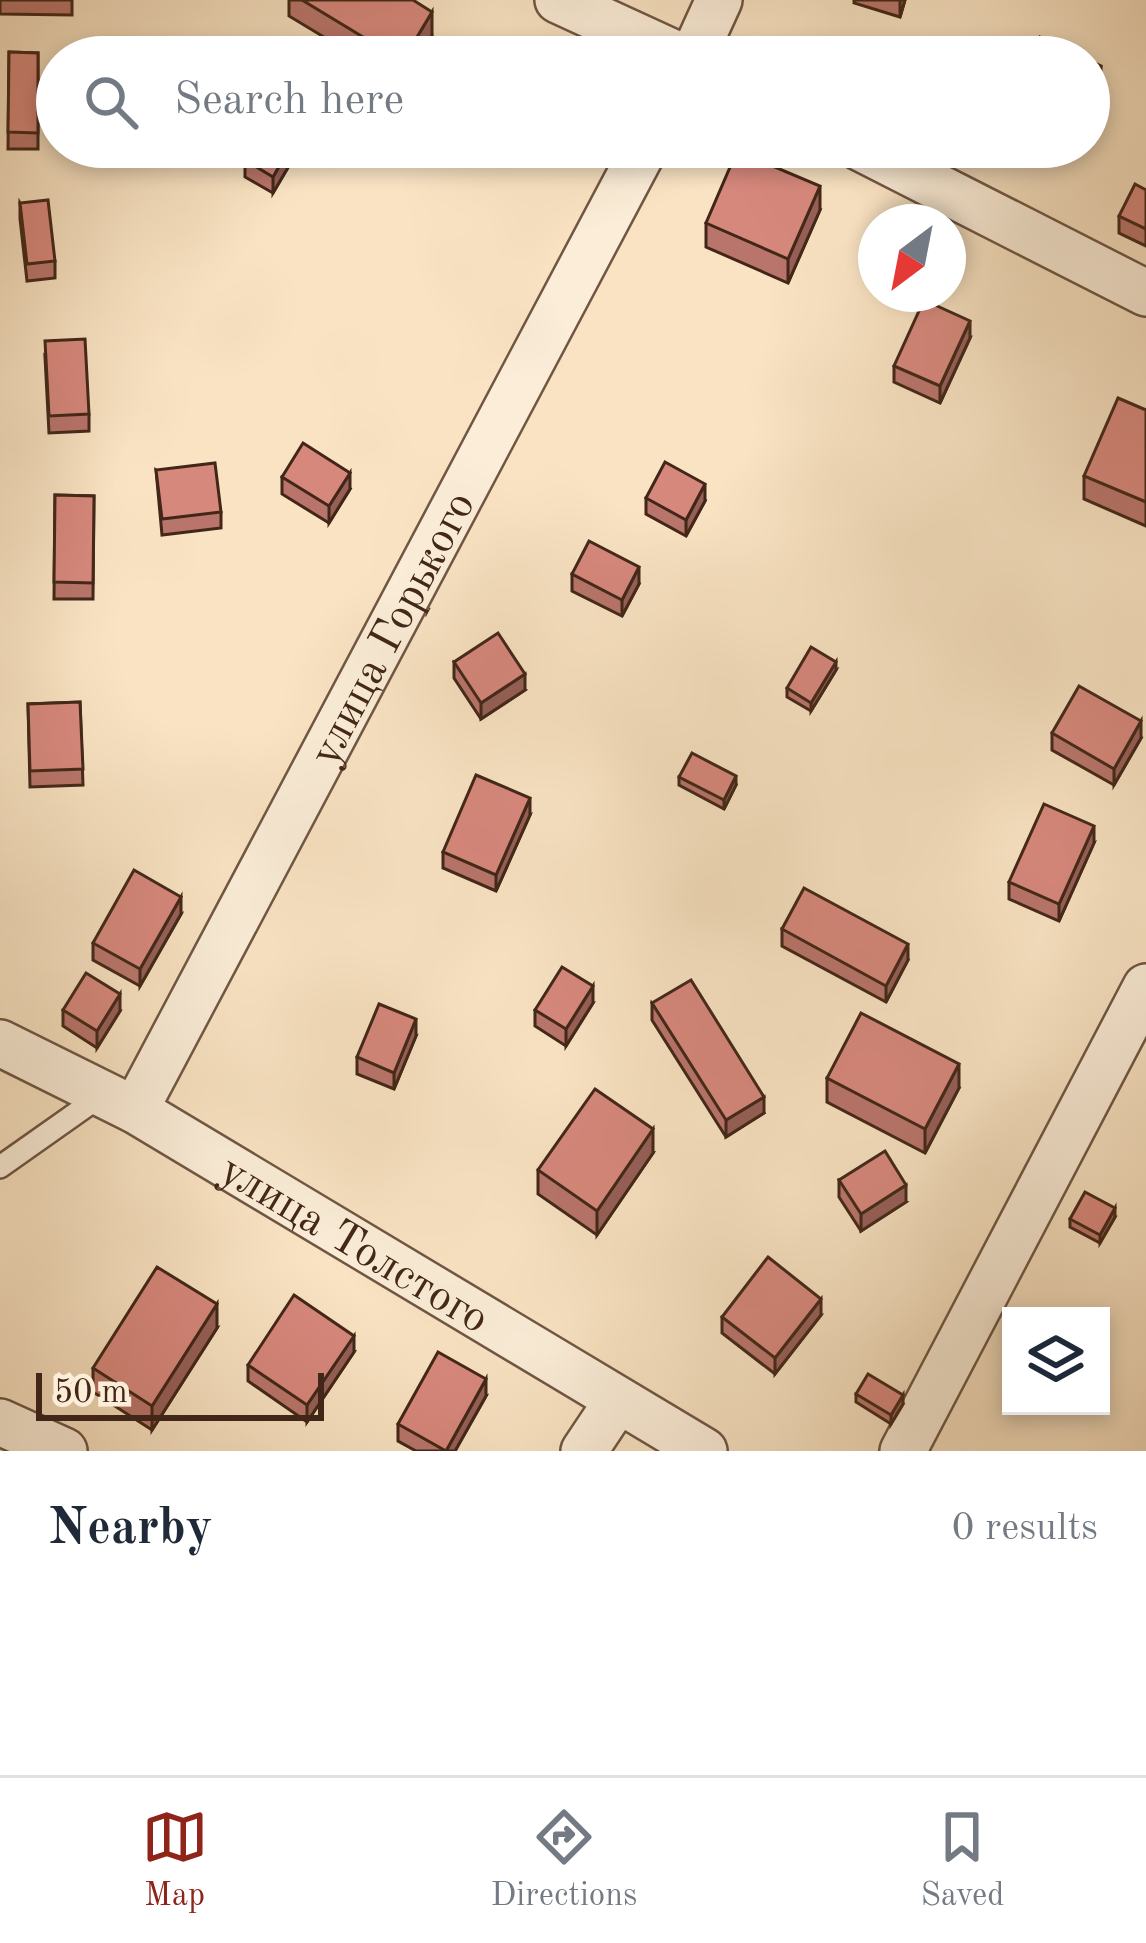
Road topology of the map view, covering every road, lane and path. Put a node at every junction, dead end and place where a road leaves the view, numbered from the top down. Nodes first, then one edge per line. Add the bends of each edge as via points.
1 (558, 0) edge
2 (719, 0) edge
3 (636, 36) edge
4 (703, 36) edge
5 (633, 168) edge
6 (900, 168) edge
7 (1146, 293) edge
8 (1146, 987) edge
9 (0, 1043) edge
10 (118, 1102) junction
11 (0, 1167) edge
12 (618, 1400) junction
13 (0, 1422) edge
14 (64, 1451) edge
15 (584, 1451) edge
16 (704, 1451) edge
17 (904, 1451) edge

1 - 3 street
2 - 4 street
5 - 10 street, улица Горького
6 - 7 street
8 - 17 street
9 - 10 street, улица Толстого
10 - 11 lane
10 - 12 street, улица Толстого
12 - 15 street
12 - 16 street, улица Толстого
13 - 14 street

